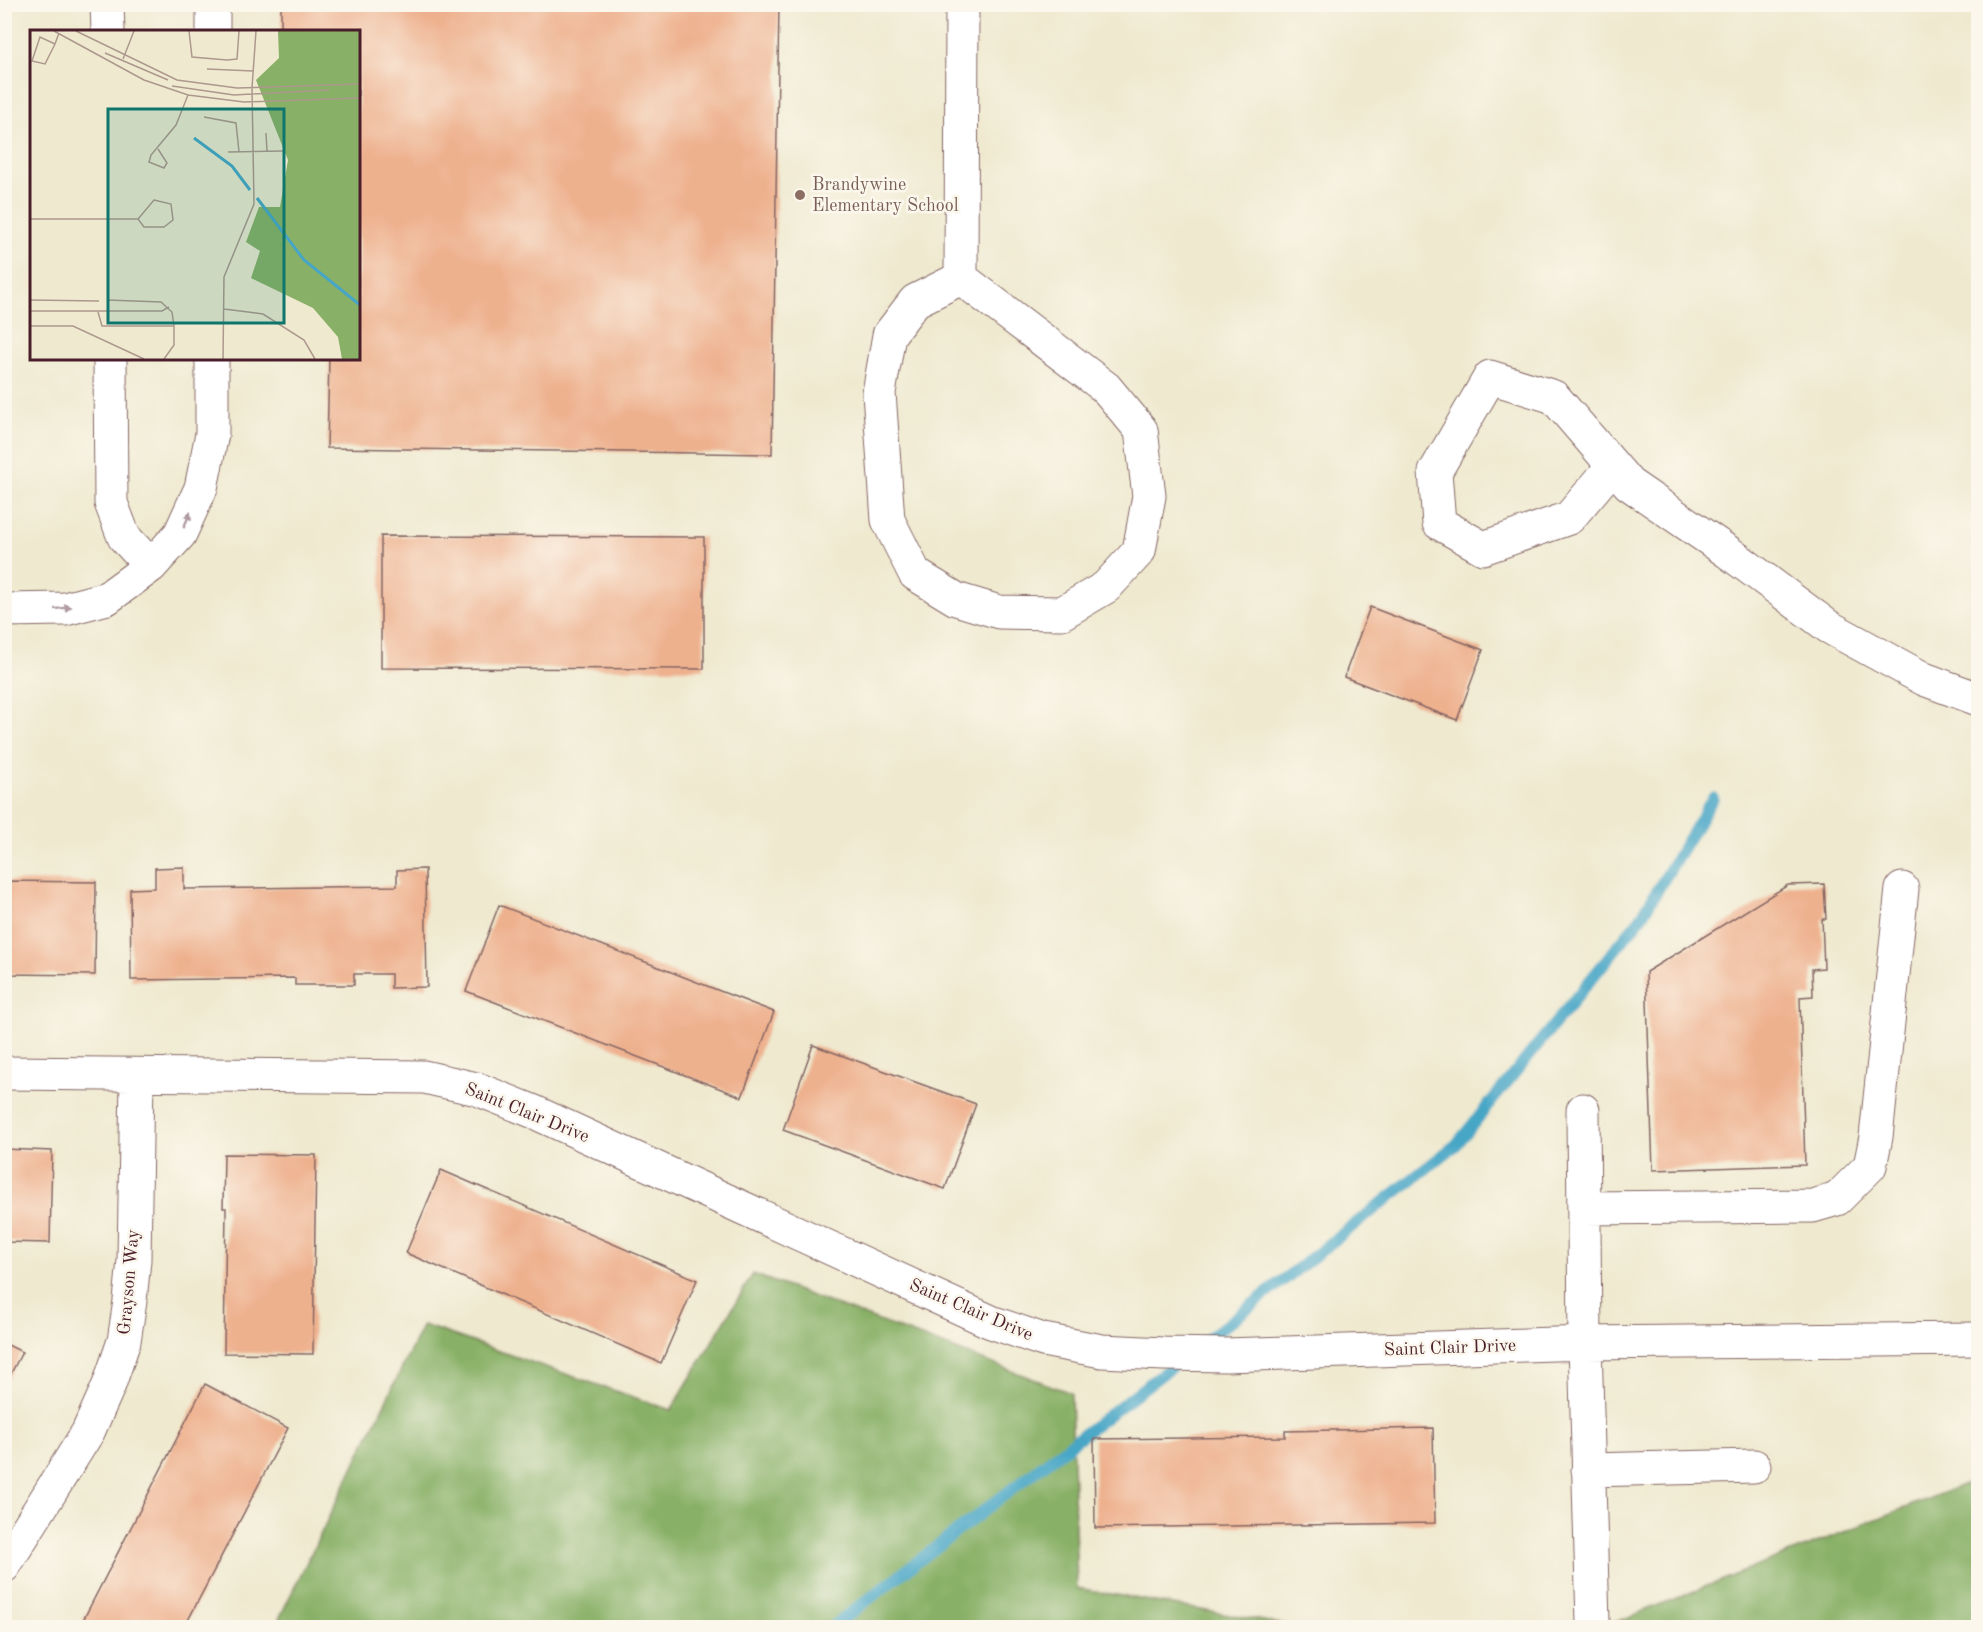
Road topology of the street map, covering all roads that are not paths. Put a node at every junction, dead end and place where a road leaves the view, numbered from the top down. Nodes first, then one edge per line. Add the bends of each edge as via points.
1 (107, 4) edge
2 (213, 4) edge
3 (962, 4) edge
4 (108, 30) edge
5 (213, 30) edge
6 (961, 278) junction
7 (110, 360) edge
8 (212, 360) edge
9 (1613, 466) junction
10 (151, 566) junction
11 (4, 610) edge
12 (1978, 699) edge
13 (1902, 889) dead end
14 (4, 1073) edge
15 (136, 1076) junction
16 (1583, 1110) dead end
17 (1584, 1209) junction
18 (1978, 1339) edge
19 (1585, 1343) junction
20 (1754, 1466) dead end
21 (1588, 1470) junction
22 (4, 1566) edge
23 (1593, 1623) dead end

1 - 4 street
2 - 5 street
3 - 6 street
6 - 6 street via 915,301 889,335 879,393 888,520 915,574 956,599 999,612 1062,613 1106,587 1139,551 1149,496 1141,430 1106,388
7 - 10 street via 111,503 124,537
10 -> 8 street via 180,534 201,488 212,434
9 - 9 street via 1554,397 1490,377 1436,472 1439,523 1483,548 1569,518
9 - 12 street via 1629,484 1829,627 1924,679
11 -> 10 street via 65,609 107,598
13 - 17 street via 1876,1137 1870,1166 1853,1185 1837,1199 1814,1206
14 - 15 street, Saint Clair Drive
15 - 19 street, Saint Clair Drive via 424,1077 477,1089 991,1322 1043,1340 1102,1351 1216,1355
15 - 22 street, Grayson Way via 134,1260 124,1341 110,1385 88,1432
16 - 17 street
17 - 19 street
18 - 19 street, Saint Clair Drive
19 - 21 street
20 - 21 street
21 - 23 street

